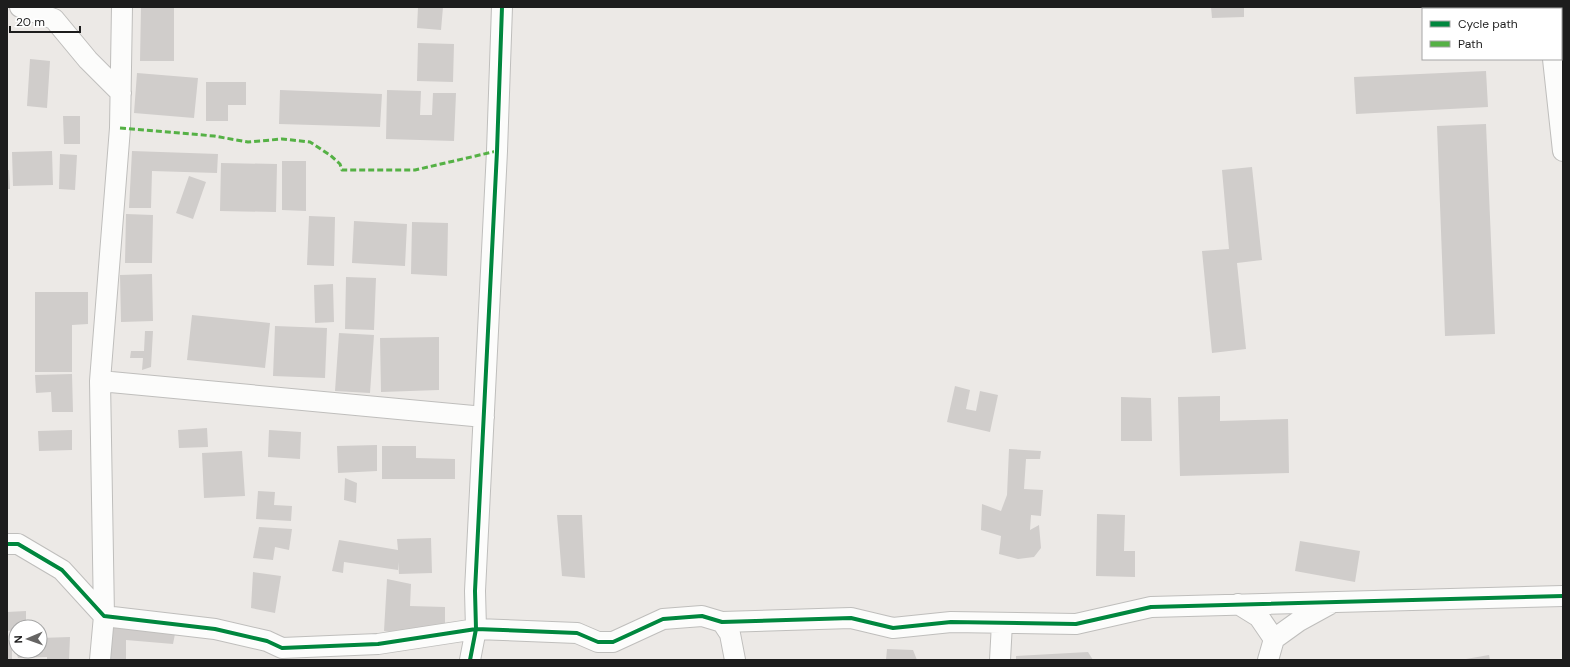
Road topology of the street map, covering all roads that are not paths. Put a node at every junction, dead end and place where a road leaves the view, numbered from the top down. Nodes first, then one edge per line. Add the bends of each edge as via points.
1 (20, 7) edge
2 (122, 7) edge
3 (502, 7) edge
4 (1553, 60) edge
5 (121, 93) junction
6 (1563, 151) edge
7 (100, 381) junction
8 (484, 417) junction
9 (7, 544) edge
10 (1563, 596) edge
11 (1334, 602) junction
12 (1238, 604) junction
13 (104, 616) junction
14 (722, 622) junction
15 (1002, 623) junction
16 (476, 629) junction
17 (1274, 639) junction
18 (100, 660) edge
19 (470, 660) edge
20 (736, 660) edge
21 (1000, 660) edge
22 (1268, 660) edge

1 - 5 street via 54,19 88,60
2 - 5 street
3 - 8 street
4 - 6 street
5 - 7 street
7 - 8 street
7 - 13 street
8 - 16 street via 475,591
9 - 13 street via 18,544 62,570
10 - 11 street
11 - 12 street
11 - 17 street via 1299,621
12 - 15 street via 1151,607 1076,624
12 - 17 street via 1259,617
13 - 16 street via 215,629 267,641 282,648 378,644
13 - 18 street
14 - 15 street via 851,618 893,628 951,622
14 - 16 street via 702,616 663,619 613,642 598,642 577,633
14 - 20 street via 730,634
15 - 21 street
16 - 19 street
17 - 22 street

